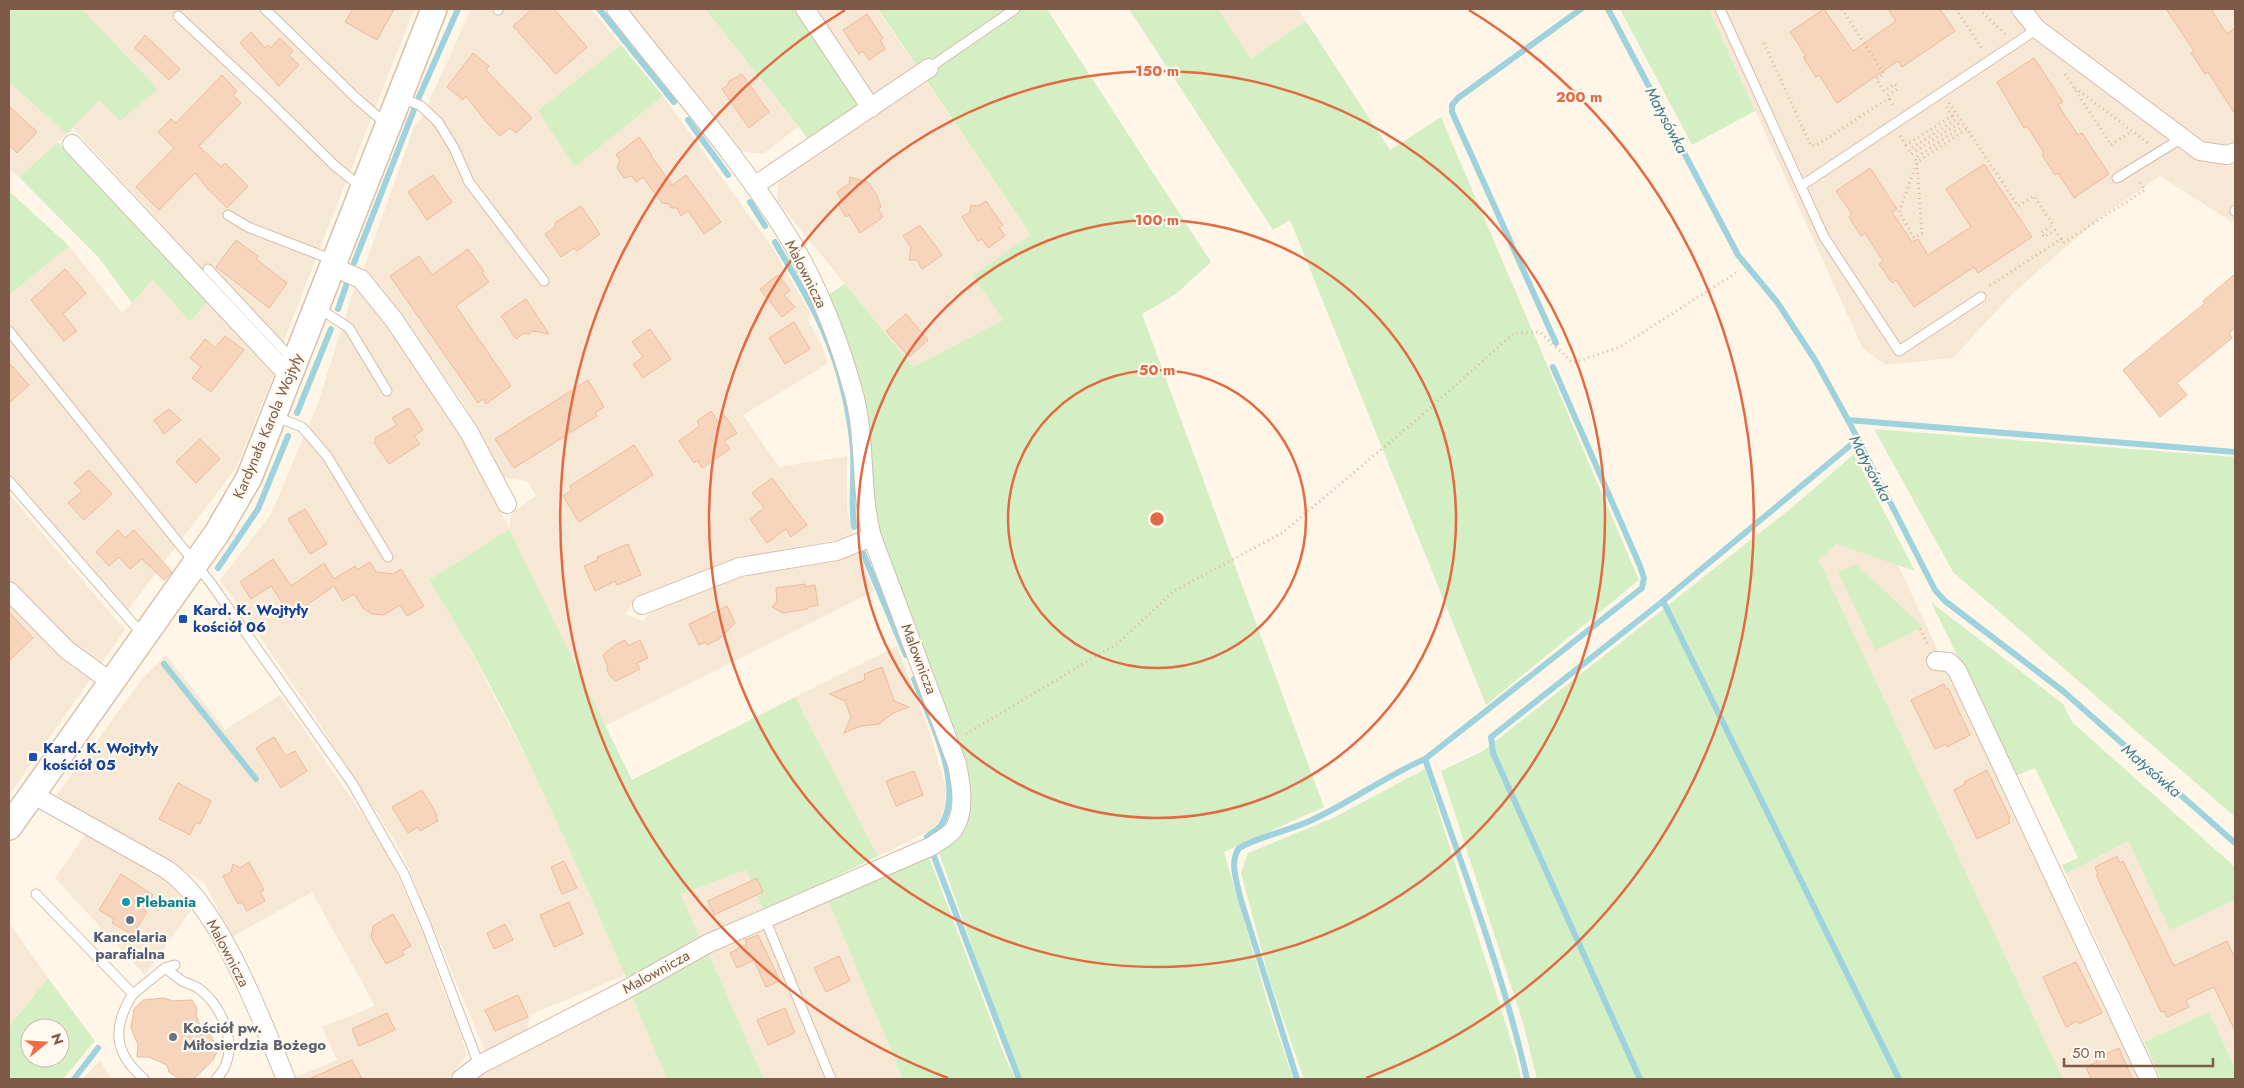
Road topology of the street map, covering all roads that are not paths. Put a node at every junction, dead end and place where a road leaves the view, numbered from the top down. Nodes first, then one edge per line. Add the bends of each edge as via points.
1 (265, 9) edge
2 (434, 9) edge
3 (616, 9) edge
4 (805, 9) edge
5 (1015, 9) edge
6 (1720, 9) edge
7 (2021, 9) edge
8 (178, 16) dead end
9 (2037, 29) junction
10 (929, 68) joint
11 (410, 102) junction
12 (870, 108) junction
13 (388, 126) junction
14 (2182, 138) junction
15 (72, 144) dead end
16 (2235, 152) edge
17 (2117, 178) dead end
18 (754, 186) junction
19 (1801, 186) junction
20 (363, 189) junction
21 (228, 215) dead end
22 (334, 264) junction
23 (208, 269) dead end
24 (544, 281) dead end
25 (1981, 298) road end
26 (317, 307) junction
27 (9, 332) edge
28 (292, 369) junction
29 (387, 391) dead end
30 (274, 416) junction
31 (9, 481) edge
32 (507, 504) dead end
33 (872, 537) junction
34 (388, 557) dead end
35 (195, 564) junction
36 (9, 591) edge
37 (642, 605) dead end
38 (144, 636) junction
39 (1936, 661) dead end
40 (111, 682) junction
41 (32, 794) junction
42 (9, 827) edge
43 (36, 894) dead end
44 (765, 919) junction
45 (175, 965) dead end
46 (165, 968) junction
47 (133, 994) junction
48 (480, 1065) junction
49 (144, 1079) edge
50 (216, 1079) edge
51 (286, 1079) edge
52 (461, 1079) edge
53 (831, 1079) edge
54 (2149, 1079) edge

1 - 13 lane
2 - 11 street, Kardynała Karola Wojtyły
3 - 18 street, Malownicza
4 - 12 street
5 - 10 lane
6 - 19 lane
7 - 9 street
8 - 20 lane
9 - 14 street
9 - 19 lane
10 - 12 street
11 - 13 street, Kardynała Karola Wojtyły
11 - 24 lane via 438,122 469,182
12 - 18 street
13 - 20 street, Kardynała Karola Wojtyły
14 - 16 street via 2200,151 2227,155
14 - 17 lane
15 - 28 street
18 - 33 street, Malownicza via 791,241 836,337 853,389 859,421 866,514
19 - 25 lane via 1824,237 1899,351
20 - 22 street, Kardynała Karola Wojtyły
21 - 22 lane via 248,227
22 - 26 street, Kardynała Karola Wojtyły
22 - 32 street via 361,279 394,320 469,432
23 - 28 lane via 286,354
26 - 28 street, Kardynała Karola Wojtyły
26 - 29 lane via 349,328
27 - 35 lane
28 - 30 street, Kardynała Karola Wojtyły
30 - 34 lane via 302,427 327,456
30 - 35 street, Kardynała Karola Wojtyły via 249,478
31 - 38 lane
33 - 37 street via 837,551 740,567
33 - 44 street, Malownicza via 950,744 962,786 959,816 954,830 932,846
35 - 38 street, Kardynała Karola Wojtyły
35 - 48 lane via 352,782 392,849 426,925
36 - 40 street via 67,650
38 - 40 street, Kardynała Karola Wojtyły
39 - 54 street via 1949,662 1957,670
40 - 41 street, Kardynała Karola Wojtyły
41 - 42 street, Kardynała Karola Wojtyły
41 - 51 street, Malownicza via 166,869 191,891 215,925
43 - 47 lane
44 - 48 street, Malownicza via 707,944
44 - 53 lane
45 - 46 lane
46 - 47 lane
46 - 50 lane via 198,988 220,1016 229,1051 228,1061
47 - 49 lane via 118,1030 122,1051 130,1066
48 - 52 street, Malownicza

